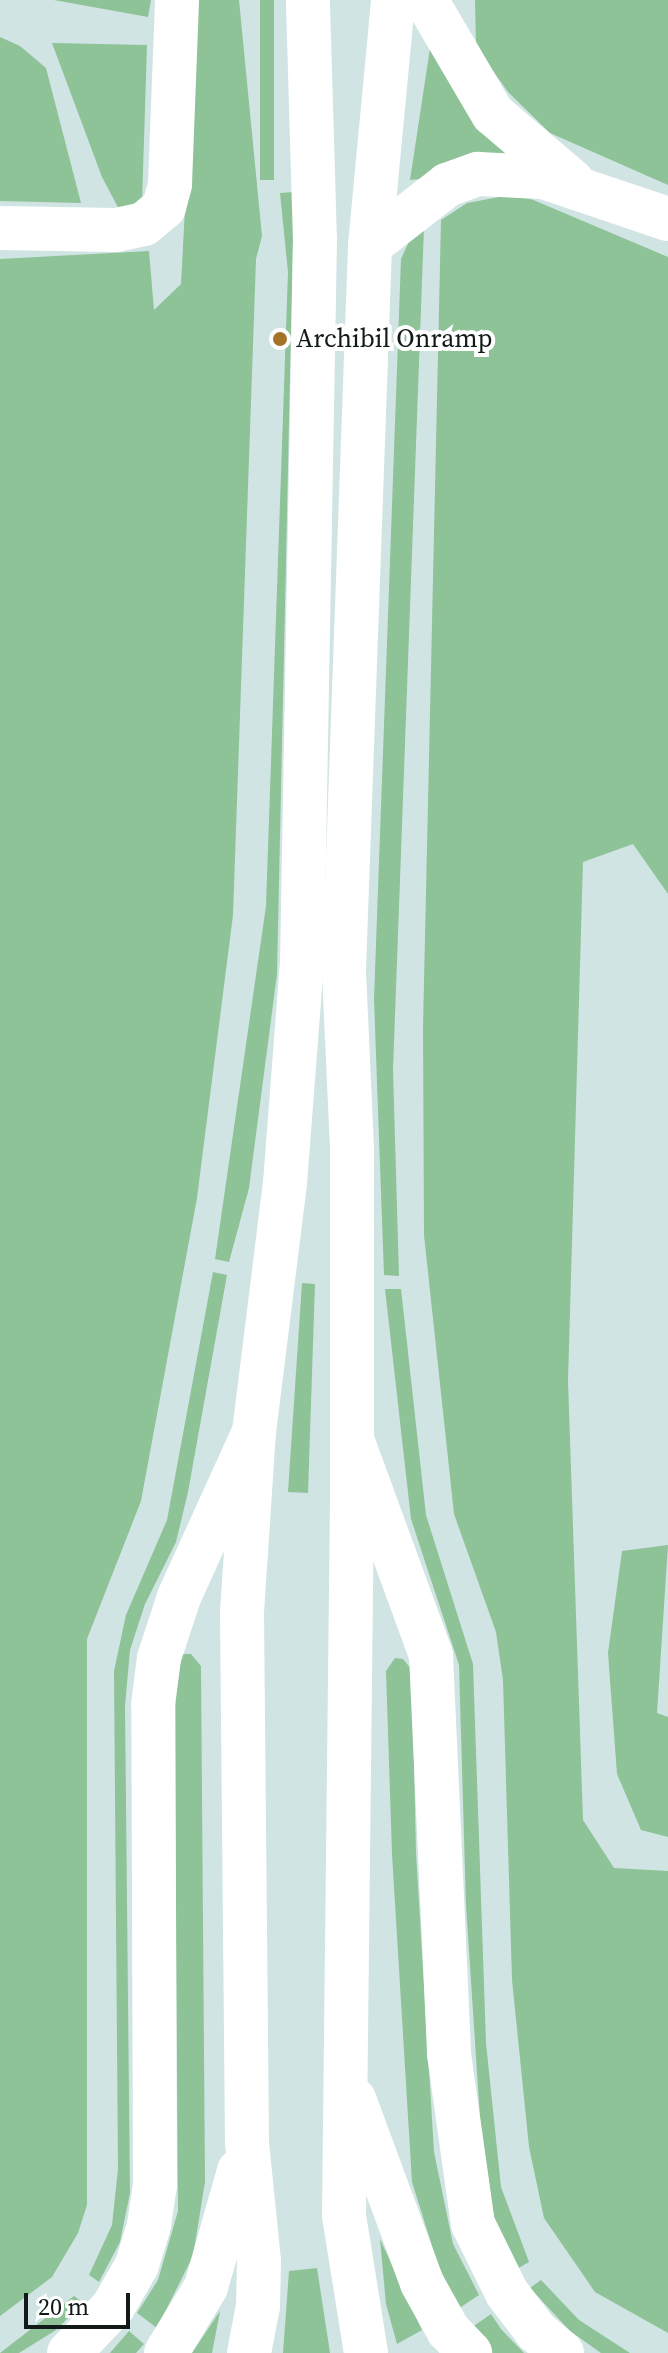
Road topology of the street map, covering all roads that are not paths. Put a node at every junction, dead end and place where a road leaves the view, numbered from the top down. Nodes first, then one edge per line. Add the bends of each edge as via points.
1 (177, 0) edge
2 (308, 0) edge
3 (393, 0) edge
4 (426, 0) edge
5 (580, 188) junction
6 (668, 219) edge
7 (0, 228) edge
8 (370, 245) junction
9 (254, 1432) junction
10 (352, 1440) junction
11 (344, 2072) junction
12 (247, 2142) junction
13 (69, 2353) edge
14 (166, 2353) edge
15 (249, 2353) edge
16 (366, 2353) edge
17 (470, 2353) edge
18 (562, 2353) edge

1 - 7 main road via 170,184 164,207 144,224 116,230
2 - 9 main road via 315,241 302,964 285,1183
3 - 8 main road
4 - 5 main road via 493,114
5 - 6 main road
5 - 8 main road via 510,172 478,174 447,185
8 - 10 main road via 344,969 352,1148
9 - 12 main road via 242,1612
9 - 13 main road via 179,1597 159,1658 153,1705 155,2185 149,2225 137,2265 113,2307
10 - 11 main road
10 - 18 main road via 431,1655 449,2054 473,2224 507,2293 536,2331
11 - 16 main road via 344,2216
11 - 17 main road via 422,2283 448,2330
12 - 14 main road via 217,2260
12 - 15 main road via 259,2261

